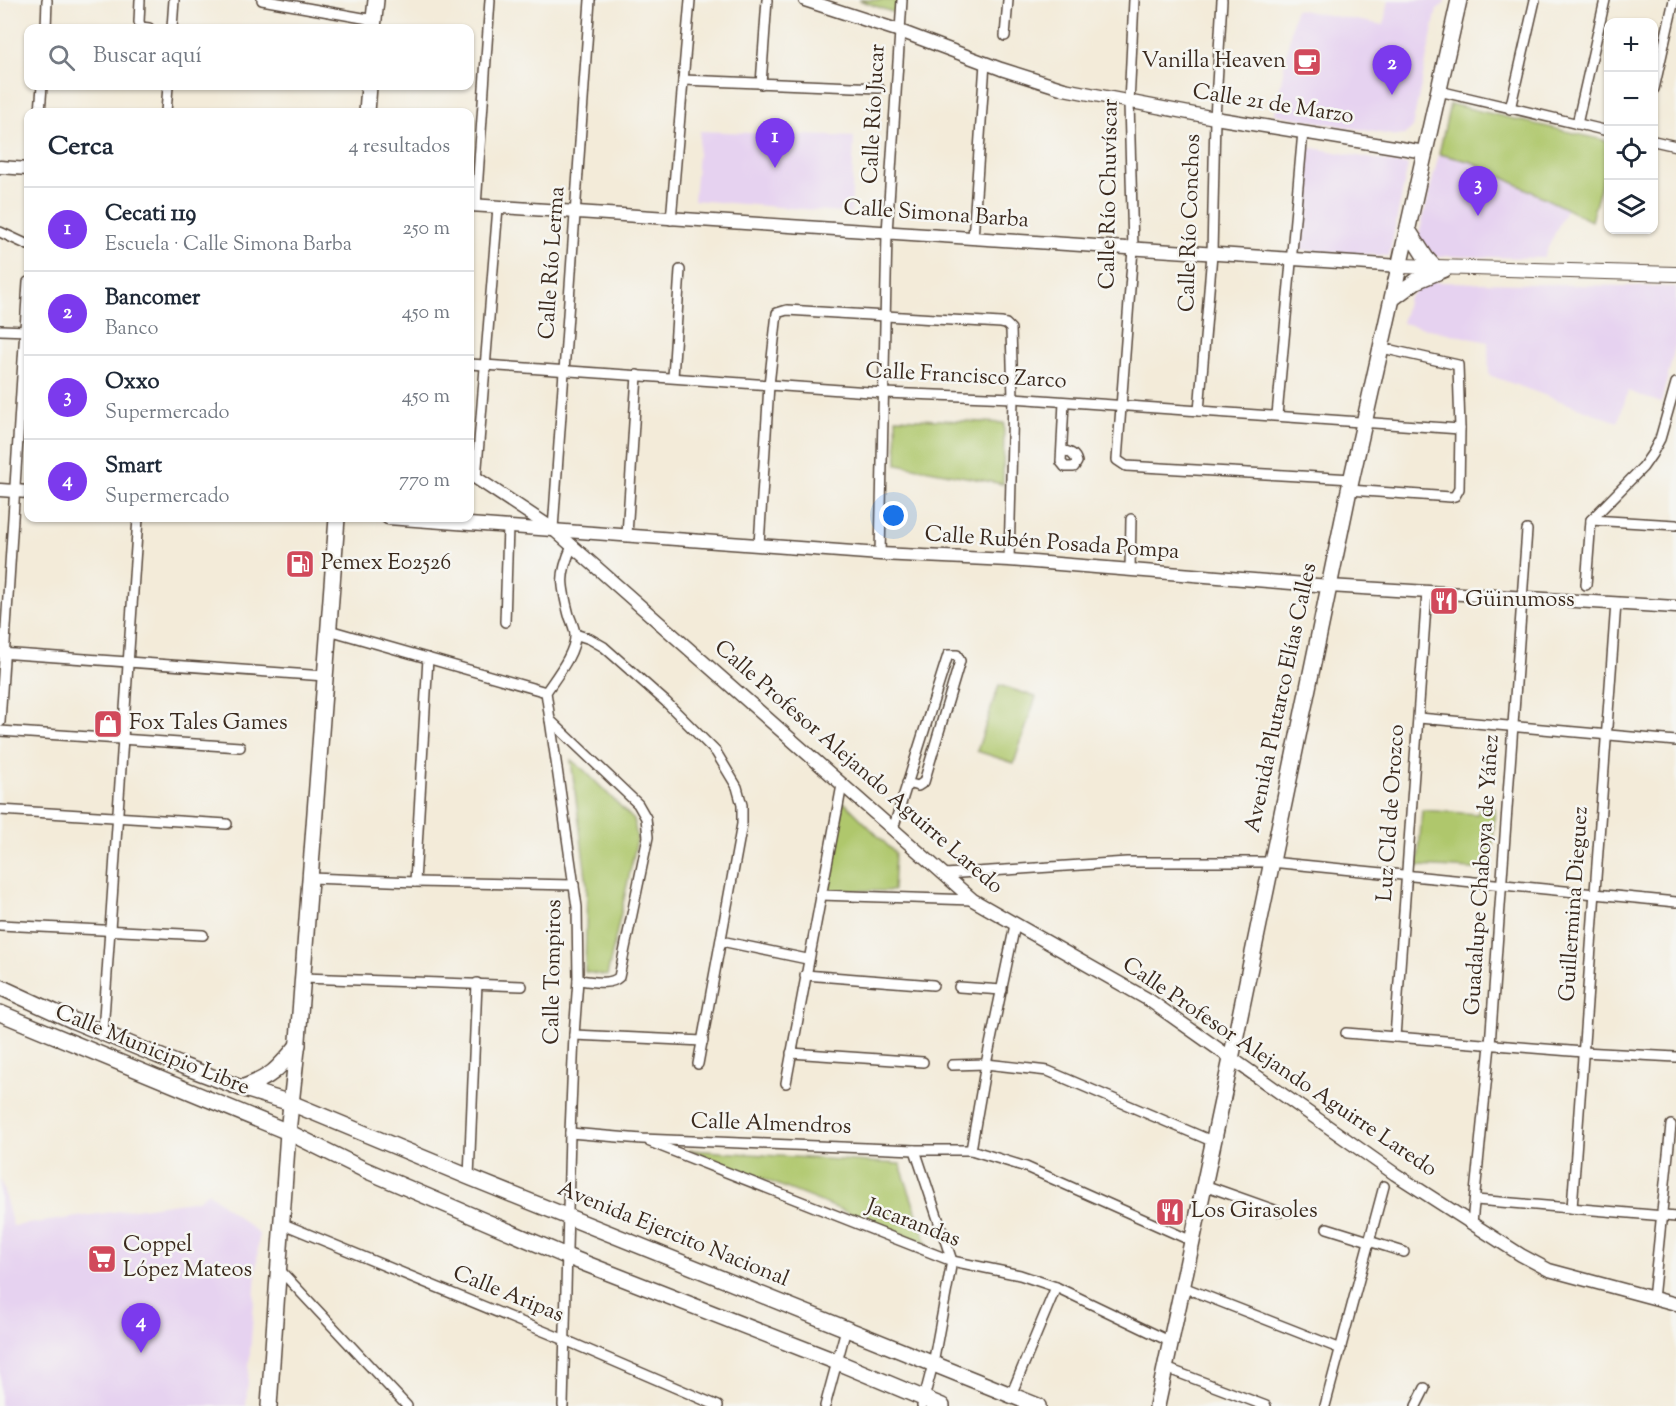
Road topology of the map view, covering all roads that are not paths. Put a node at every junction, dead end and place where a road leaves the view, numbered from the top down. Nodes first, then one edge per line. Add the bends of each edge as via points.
1 (47, 0) edge
2 (140, 0) edge
3 (174, 0) edge
4 (262, 0) edge
5 (376, 0) edge
6 (490, 0) edge
7 (590, 0) edge
8 (690, 0) edge
9 (767, 0) edge
10 (806, 0) edge
11 (902, 0) edge
12 (1008, 0) edge
13 (1134, 0) edge
14 (1222, 0) edge
15 (1459, 0) edge
16 (1535, 0) edge
17 (1605, 0) edge
18 (1674, 0) edge
19 (46, 24) edge
20 (140, 24) edge
21 (171, 24) edge
22 (374, 24) edge
23 (900, 31) junction
24 (1005, 36) dead end
25 (985, 63) junction
26 (1657, 72) edge
27 (683, 80) junction
28 (761, 84) junction
29 (879, 88) dead end
30 (42, 90) edge
31 (168, 90) edge
32 (369, 90) edge
33 (1439, 91) junction
34 (1130, 103) junction
35 (40, 108) edge
36 (166, 108) edge
37 (367, 108) edge
38 (1510, 109) junction
39 (1215, 118) junction
40 (1577, 124) junction
41 (1604, 130) edge
42 (1303, 132) junction
43 (1658, 142) edge
44 (1676, 146) edge
45 (1425, 152) junction
46 (0, 167) edge
47 (24, 169) edge
48 (474, 193) edge
49 (474, 205) edge
50 (498, 207) junction
51 (576, 213) junction
52 (672, 220) junction
53 (1408, 230) junction
54 (0, 232) edge
55 (887, 233) junction
56 (974, 239) junction
57 (24, 242) edge
58 (1132, 249) junction
59 (1212, 254) junction
60 (1293, 259) junction
61 (1400, 266) junction
62 (1441, 269) junction
63 (680, 270) dead end
64 (1676, 274) edge
65 (1392, 298) junction
66 (885, 316) junction
67 (0, 330) edge
68 (24, 331) edge
69 (1382, 348) junction
70 (474, 364) edge
71 (487, 365) junction
72 (564, 370) junction
73 (24, 371) edge
74 (637, 375) junction
75 (673, 377) junction
76 (1676, 383) edge
77 (769, 385) junction
78 (884, 393) junction
79 (1012, 398) junction
80 (1064, 402) junction
81 (1119, 405) junction
82 (1199, 411) junction
83 (1278, 416) junction
84 (1365, 423) junction
85 (1460, 429) junction
86 (1062, 450) dead end
87 (474, 469) edge
88 (474, 478) edge
89 (1350, 484) junction
90 (0, 490) edge
91 (15, 491) junction
92 (24, 492) edge
93 (1131, 519) dead end
94 (1591, 520) junction
95 (138, 522) edge
96 (337, 522) edge
97 (441, 522) edge
98 (1676, 525) edge
99 (508, 527) junction
100 (553, 529) junction
101 (1527, 530) dead end
102 (627, 535) junction
103 (759, 545) junction
104 (572, 546) junction
105 (880, 554) junction
106 (1009, 560) junction
107 (1130, 570) junction
108 (1586, 585) dead end
109 (1329, 586) junction
110 (1427, 592) junction
111 (1522, 598) junction
112 (1616, 603) junction
113 (1676, 607) edge
114 (505, 622) dead end
115 (329, 630) junction
116 (575, 634) junction
117 (2, 653) edge
118 (428, 658) junction
119 (128, 662) junction
120 (326, 676) junction
121 (546, 692) junction
122 (928, 716) junction
123 (1419, 718) junction
124 (550, 720) junction
125 (942, 720) junction
126 (0, 722) edge
127 (1514, 727) junction
128 (0, 731) edge
129 (1607, 734) junction
130 (123, 739) junction
131 (1676, 741) edge
132 (240, 747) dead end
133 (908, 783) junction
134 (842, 785) junction
135 (0, 810) edge
136 (117, 817) junction
137 (228, 824) dead end
138 (893, 829) junction
139 (1271, 862) junction
140 (945, 874) junction
141 (1407, 875) junction
142 (311, 878) junction
143 (415, 882) junction
144 (1502, 884) junction
145 (574, 885) junction
146 (1596, 893) junction
147 (820, 895) junction
148 (973, 900) junction
149 (1676, 902) edge
150 (0, 925) edge
151 (1015, 925) junction
152 (110, 930) junction
153 (203, 935) dead end
154 (721, 941) junction
155 (807, 959) junction
156 (805, 975) junction
157 (303, 978) junction
158 (578, 980) junction
159 (477, 983) junction
160 (933, 985) dead end
161 (522, 986) dead end
162 (0, 987) edge
163 (959, 987) dead end
164 (1002, 990) junction
165 (0, 1012) edge
166 (103, 1032) junction
167 (1346, 1033) dead end
168 (573, 1035) junction
169 (1395, 1037) junction
170 (703, 1041) junction
171 (298, 1045) junction
172 (1491, 1045) junction
173 (1583, 1052) junction
174 (791, 1053) junction
175 (1676, 1057) edge
176 (1231, 1059) junction
177 (923, 1062) dead end
178 (698, 1064) dead end
179 (986, 1064) junction
180 (952, 1065) dead end
181 (183, 1066) junction
182 (171, 1083) junction
183 (786, 1083) dead end
184 (240, 1088) junction
185 (291, 1103) junction
186 (1671, 1125) dead end
187 (288, 1132) junction
188 (570, 1134) junction
189 (642, 1138) junction
190 (1214, 1142) junction
191 (915, 1150) junction
192 (971, 1150) junction
193 (469, 1177) junction
194 (1204, 1185) junction
195 (1383, 1186) dead end
196 (1476, 1200) junction
197 (1572, 1208) junction
198 (1280, 1212) dead end
199 (568, 1217) junction
200 (1662, 1217) junction
201 (1676, 1217) edge
202 (280, 1223) junction
203 (1473, 1223) junction
204 (1327, 1228) dead end
205 (1192, 1241) junction
206 (1369, 1243) junction
207 (1404, 1252) dead end
208 (566, 1256) junction
209 (952, 1261) junction
210 (279, 1268) junction
211 (1056, 1287) junction
212 (1183, 1287) junction
213 (1653, 1299) junction
214 (1676, 1304) edge
215 (846, 1329) junction
216 (565, 1340) junction
217 (1171, 1342) junction
218 (1341, 1349) junction
219 (837, 1362) junction
220 (933, 1364) junction
221 (1166, 1368) junction
222 (1425, 1388) dead end
223 (1011, 1395) junction
224 (923, 1402) edge
225 (703, 1403) edge
226 (269, 1406) edge
227 (407, 1406) edge
228 (564, 1406) edge
229 (718, 1406) edge
230 (825, 1406) edge
231 (942, 1406) edge
232 (1038, 1406) edge
233 (1157, 1406) edge
234 (1266, 1406) edge
235 (1325, 1406) edge
236 (1416, 1406) edge

1 - 19 street
2 - 20 street
3 - 21 street
4 - 22 street
5 - 22 main road
6 - 48 street
7 - 51 street, Calle Río Lerma
8 - 27 street
9 - 28 street
10 - 23 street, Calle 21 de Marzo
11 - 23 street, Calle Río Jucar
12 - 24 street
13 - 34 street, Calle Río Chuvíscar
14 - 39 street, Calle Río Conchos
15 - 33 main road, Avenida Plutarco Elías Calles
16 - 38 street
17 - 40 street
18 - 26 street
23 - 25 street, Calle 21 de Marzo
23 - 55 street, Calle Río Jucar
25 - 34 street, Calle 21 de Marzo via 1065,89
25 - 56 street
27 - 28 street
27 - 52 street
28 - 29 street
30 - 35 street
31 - 36 street
32 - 37 main road
33 - 38 street
33 - 45 main road, Avenida Plutarco Elías Calles
34 - 39 street, Calle 21 de Marzo
34 - 58 street, Calle Río Chuvíscar
38 - 40 street
39 - 42 street, Calle 21 de Marzo
39 - 59 street, Calle Río Conchos
40 - 41 street
42 - 45 street, Calle 21 de Marzo
42 - 60 street
43 - 44 street
45 - 53 main road, Avenida Plutarco Elías Calles
46 - 47 street
49 - 50 street, Calle Simona Barba
50 - 51 street, Calle Simona Barba
50 - 71 street
51 - 52 street, Calle Simona Barba
51 - 72 street, Calle Río Lerma
52 - 55 street, Calle Simona Barba
53 - 61 main road, Avenida Plutarco Elías Calles
53 - 62 main road via 1426,258
54 - 57 street
55 - 56 street, Calle Simona Barba
55 - 66 street, Calle Río Jucar
56 - 58 street, Calle Simona Barba
58 - 59 street, Calle Simona Barba
58 - 81 street, Calle Río Chuvíscar
59 - 60 street, Calle Simona Barba
59 - 82 street, Calle Río Conchos
60 - 61 street, Calle Simona Barba
60 - 83 street
61 - 62 main road
61 - 65 main road, Avenida Plutarco Elías Calles
62 - 64 main road
62 - 65 main road
63 - 75 street
65 - 69 main road, Avenida Plutarco Elías Calles
66 - 77 street via 779,311
66 - 78 street, Calle Río Jucar
66 - 79 street via 1009,326 1013,334
67 - 68 street
69 - 84 main road, Avenida Plutarco Elías Calles
69 - 85 street via 1458,365
70 - 71 street, Calle Francisco Zarco
71 - 72 street, Calle Francisco Zarco
71 - 87 street
72 - 74 street, Calle Francisco Zarco
72 - 100 street, Calle Río Lerma
73 - 91 street
74 - 75 street, Calle Francisco Zarco
74 - 102 street
75 - 77 street, Calle Francisco Zarco
76 - 94 street via 1652,454
77 - 78 street, Calle Francisco Zarco
77 - 103 street
78 - 79 street, Calle Francisco Zarco
78 - 105 street, Calle Río Jucar
79 - 80 street, Calle Francisco Zarco
79 - 106 street
80 - 81 street, Calle Francisco Zarco
80 - 86 street
81 - 82 street, Calle Francisco Zarco
81 - 89 street, Calle Río Chuvíscar via 1117,460 1126,466
82 - 83 street, Calle Francisco Zarco
83 - 84 street, Calle Francisco Zarco
84 - 85 street, Calle Francisco Zarco
84 - 89 main road, Avenida Plutarco Elías Calles
85 - 89 street via 1459,489 1455,496
88 - 100 street, Calle Profesor Alejando Aguirre Laredo
89 - 109 main road, Avenida Plutarco Elías Calles
90 - 91 street
91 - 92 street
91 - 117 street
93 - 107 street
94 - 98 street
94 - 108 street
95 - 119 street
96 - 115 main road
97 - 99 street, Calle Rubén Posada Pompa
99 - 100 street, Calle Rubén Posada Pompa
99 - 114 street
100 - 102 street, Calle Rubén Posada Pompa
100 - 104 street, Calle Profesor Alejando Aguirre Laredo
101 - 111 street, Guadalupe Chaboya de Yáñez
102 - 103 street, Calle Rubén Posada Pompa
103 - 105 street, Calle Rubén Posada Pompa
104 - 116 street via 562,581
104 - 134 street, Calle Profesor Alejando Aguirre Laredo
105 - 106 street, Calle Rubén Posada Pompa
106 - 107 street, Calle Rubén Posada Pompa
107 - 109 street, Calle Rubén Posada Pompa
109 - 110 street, Calle Rubén Posada Pompa
109 - 139 main road, Avenida Plutarco Elías Calles
110 - 111 street, Calle Rubén Posada Pompa
110 - 123 street, Luz CId de Orozco
111 - 112 street, Calle Rubén Posada Pompa
111 - 127 street, Guadalupe Chaboya de Yáñez
112 - 113 street, Calle Rubén Posada Pompa
112 - 129 street, Guillermina Dieguez
115 - 118 street
115 - 120 main road
116 - 121 street via 562,670
116 - 154 street via 604,647 666,702 716,752 737,787 742,825
117 - 119 street
117 - 126 street
118 - 121 street
118 - 143 street
119 - 120 street
119 - 130 street
120 - 142 main road
121 - 124 street, Calle Tompiros
122 - 125 street
122 - 125 street via 948,655 957,655 960,661
122 - 133 street
123 - 127 street
123 - 141 street, Luz CId de Orozco
124 - 145 street, Calle Tompiros
124 - 158 street via 638,804 646,818 648,837 619,977 608,982
125 - 133 street via 924,782 918,786
127 - 129 street
127 - 144 street, Guadalupe Chaboya de Yáñez
128 - 130 street
129 - 131 street
129 - 146 street, Guillermina Dieguez
130 - 132 street
130 - 136 street
133 - 138 street
134 - 138 street, Calle Profesor Alejando Aguirre Laredo
134 - 147 street
135 - 136 street
136 - 137 street
136 - 152 street
138 - 140 street, Calle Profesor Alejando Aguirre Laredo
139 - 140 street via 1127,862
139 - 141 street
139 - 176 main road, Avenida Plutarco Elías Calles
140 - 148 street, Calle Profesor Alejando Aguirre Laredo
141 - 144 street
141 - 169 street, Luz CId de Orozco
142 - 143 street
142 - 157 main road
143 - 145 street
144 - 146 street
144 - 172 street, Guadalupe Chaboya de Yáñez
145 - 158 street, Calle Tompiros
146 - 149 street
146 - 173 street, Guillermina Dieguez
147 - 148 street
147 - 155 street
148 - 151 street, Calle Profesor Alejando Aguirre Laredo
150 - 152 street
151 - 164 street
151 - 176 street, Calle Profesor Alejando Aguirre Laredo via 1149,1000
152 - 153 street
152 - 166 street
154 - 155 street
154 - 170 street
155 - 156 street
156 - 160 street
156 - 174 street
157 - 159 street
157 - 171 main road
158 - 168 street, Calle Tompiros
159 - 161 street
159 - 193 street
162 - 166 main road, Avenida Ejercito Nacional
163 - 164 street
164 - 179 street
165 - 182 main road, Calle Municipio Libre
166 - 181 main road, Avenida Ejercito Nacional
167 - 169 street
168 - 170 street
168 - 188 street, Calle Tompiros
169 - 172 street
170 - 178 street
171 - 184 main road via 272,1074
171 - 185 main road
172 - 173 street
172 - 196 street, Guadalupe Chaboya de Yáñez
173 - 175 street
173 - 197 street, Guillermina Dieguez
174 - 177 street
174 - 183 street
176 - 190 main road, Avenida Plutarco Elías Calles
176 - 203 street, Calle Profesor Alejando Aguirre Laredo via 1395,1174
179 - 180 street
179 - 190 street via 1048,1071
179 - 192 street
181 - 182 main road
181 - 184 main road, Avenida Ejercito Nacional
182 - 187 main road, Calle Municipio Libre
184 - 185 main road, Avenida Ejercito Nacional
185 - 187 main road
185 - 193 main road, Avenida Ejercito Nacional
186 - 200 street
187 - 202 main road
187 - 208 main road
188 - 189 street, Calle Almendros
188 - 199 street, Calle Tompiros
189 - 191 street, Calle Almendros
189 - 209 street, Jacarandas
190 - 194 main road, Avenida Plutarco Elías Calles
191 - 192 street, Calle Almendros
191 - 209 street
192 - 205 street, Calle Almendros via 1026,1167
193 - 199 main road, Avenida Ejercito Nacional
194 - 198 street
194 - 205 main road, Avenida Plutarco Elías Calles
195 - 206 street
196 - 197 street
196 - 203 street, Guadalupe Chaboya de Yáñez
197 - 200 street
199 - 208 street, Calle Tompiros
199 - 215 main road, Avenida Ejercito Nacional
200 - 201 street
200 - 213 street
202 - 210 main road
202 - 216 street, Calle Aripas
203 - 213 street, Calle Profesor Alejando Aguirre Laredo via 1549,1270
204 - 206 street
205 - 212 main road, Avenida Plutarco Elías Calles
206 - 207 street
206 - 218 street
208 - 216 street, Calle Tompiros
208 - 219 main road
209 - 211 street, Jacarandas
209 - 220 street
210 - 226 main road
210 - 227 street
211 - 217 street, Jacarandas
211 - 223 street
212 - 217 main road, Avenida Plutarco Elías Calles
212 - 218 street
213 - 214 street, Calle Profesor Alejando Aguirre Laredo
215 - 219 street
215 - 220 main road, Avenida Ejercito Nacional
216 - 225 street, Calle Aripas
216 - 228 street, Calle Tompiros
217 - 221 main road, Avenida Plutarco Elías Calles
218 - 235 street
219 - 224 main road
219 - 230 street
220 - 223 main road, Avenida Ejercito Nacional
220 - 224 street
221 - 233 main road, Avenida Plutarco Elías Calles
221 - 234 street
222 - 236 street
223 - 232 main road, Avenida Ejercito Nacional
224 - 231 main road
225 - 229 street, Calle Aripas

